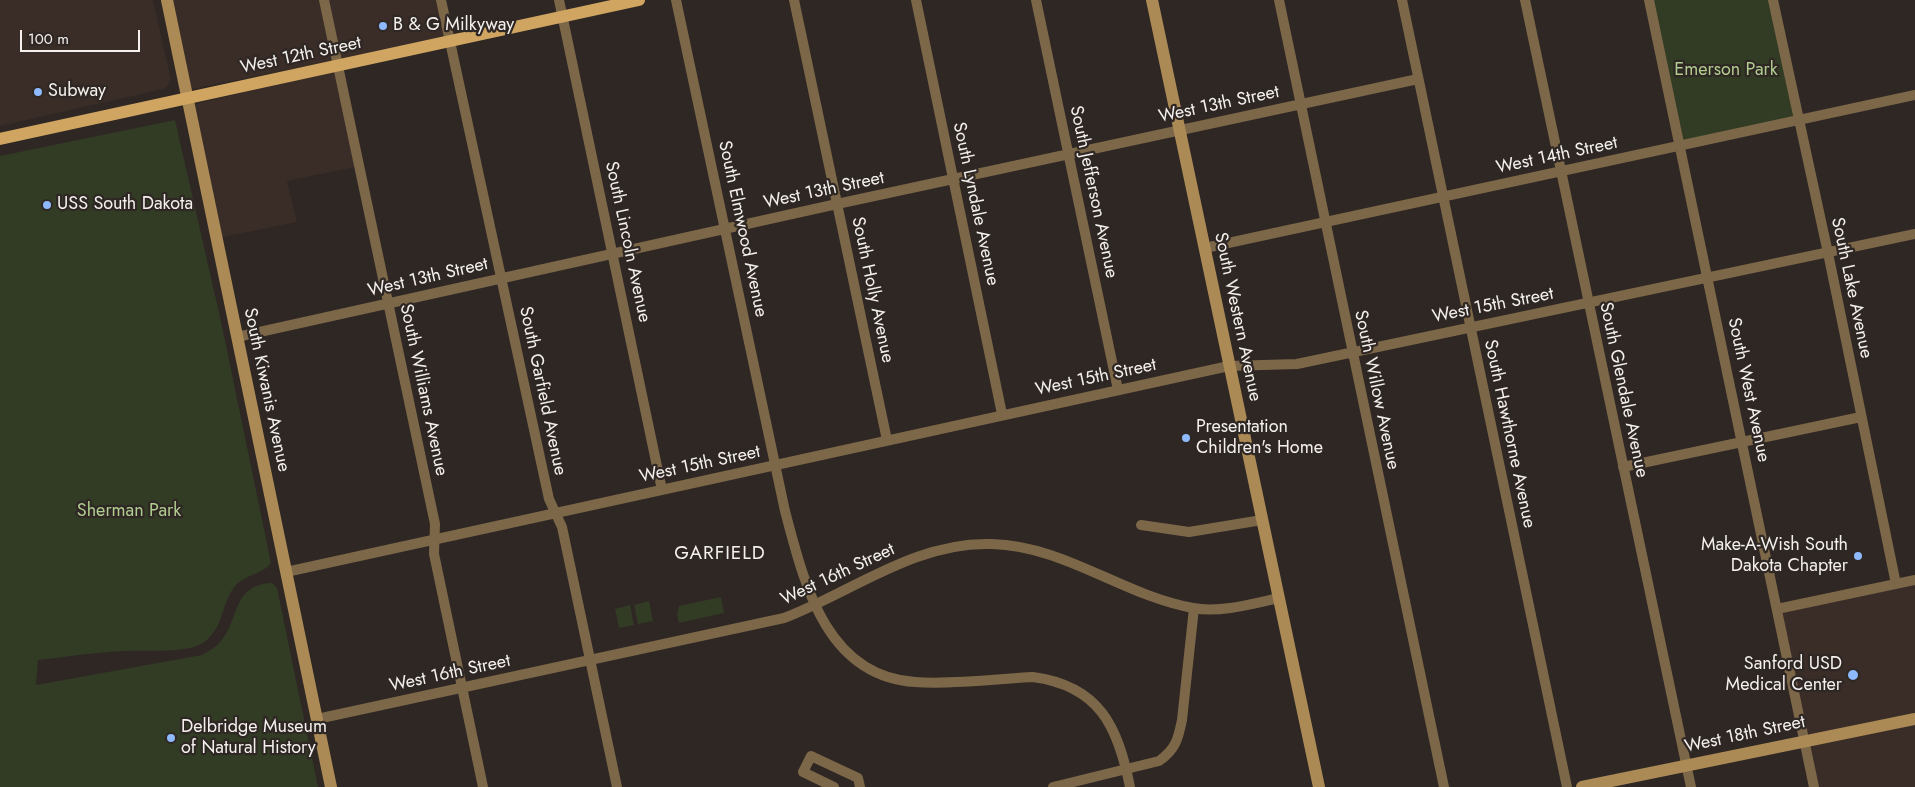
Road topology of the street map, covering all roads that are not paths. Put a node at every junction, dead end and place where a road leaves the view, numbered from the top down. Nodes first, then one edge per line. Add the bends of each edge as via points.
1 (167, 0) edge
2 (324, 0) edge
3 (441, 0) edge
4 (559, 0) edge
5 (639, 0) edge
6 (676, 0) edge
7 (794, 0) edge
8 (916, 0) edge
9 (1036, 0) edge
10 (1152, 0) edge
11 (1279, 0) edge
12 (1402, 0) edge
13 (1525, 0) edge
14 (1649, 0) edge
15 (1773, 0) edge
16 (562, 17) junction
17 (450, 41) junction
18 (338, 66) junction
19 (1418, 80) junction
20 (1915, 95) edge
21 (187, 98) junction
22 (1300, 104) junction
23 (1799, 120) junction
24 (1180, 130) junction
25 (0, 139) edge
26 (1680, 147) junction
27 (1069, 154) junction
28 (1562, 172) junction
29 (953, 179) junction
30 (1442, 197) junction
31 (837, 204) junction
32 (1324, 222) junction
33 (725, 229) junction
34 (1915, 234) edge
35 (1205, 248) junction
36 (1828, 253) junction
37 (613, 254) junction
38 (501, 278) junction
39 (1707, 278) junction
40 (389, 304) junction
41 (1588, 304) junction
42 (1469, 327) junction
43 (237, 337) junction
44 (1351, 352) junction
45 (1229, 366) junction
46 (1118, 390) junction
47 (1002, 414) junction
48 (1861, 418) junction
49 (887, 440) junction
50 (1743, 443) junction
51 (775, 465) junction
52 (1623, 467) junction
53 (662, 490) junction
54 (556, 514) junction
55 (1262, 520) junction
56 (1141, 525) dead end
57 (435, 539) junction
58 (286, 572) junction
59 (1915, 580) edge
60 (1896, 584) junction
61 (1279, 598) junction
62 (815, 607) junction
63 (1194, 608) junction
64 (1777, 609) junction
65 (589, 661) junction
66 (461, 688) junction
67 (1915, 719) edge
68 (316, 720) junction
69 (1805, 741) junction
70 (1686, 765) junction
71 (1127, 770) junction
72 (330, 787) edge
73 (483, 787) edge
74 (617, 787) edge
75 (834, 787) edge
76 (860, 787) edge
77 (1053, 787) edge
78 (1130, 787) edge
79 (1319, 787) edge
80 (1444, 787) edge
81 (1567, 787) edge
82 (1582, 787) edge
83 (1691, 787) edge
84 (1814, 787) edge

1 - 21 street, South Kiwanis Avenue
2 - 18 street, South Williams Avenue
3 - 17 street, South Garfield Avenue
4 - 16 street, South Lincoln Avenue
5 - 16 main road, West 12th Street
6 - 33 street, South Elmwood Avenue
7 - 31 street, South Holly Avenue
8 - 29 street, South Lyndale Avenue
9 - 27 street, South Jefferson Avenue
10 - 24 street, South Western Avenue
11 - 22 street, South Willow Avenue
12 - 19 street, South Hawthorne Avenue
13 - 28 street, South Glendale Avenue
14 - 26 street, South West Avenue
15 - 23 street, South Lake Avenue
16 - 17 main road, West 12th Street
16 - 37 street, South Lincoln Avenue
17 - 18 main road, West 12th Street
17 - 38 street, South Garfield Avenue
18 - 21 main road, West 12th Street
18 - 40 street, South Williams Avenue
19 - 22 street, West 13th Street
19 - 30 street, South Hawthorne Avenue
20 - 23 street, West 14th Street
21 - 25 main road, West 12th Street
21 - 43 street, South Kiwanis Avenue
22 - 24 street, West 13th Street
22 - 32 street, South Willow Avenue
23 - 26 street, West 14th Street
23 - 36 street, South Lake Avenue
24 - 27 street, West 13th Street
24 - 35 street, South Western Avenue
26 - 28 street, West 14th Street
26 - 39 street, South West Avenue
27 - 29 street, West 13th Street
27 - 46 street, South Jefferson Avenue
28 - 30 street, West 14th Street
28 - 41 street, South Glendale Avenue
29 - 31 street, West 13th Street
29 - 47 street, South Lyndale Avenue
30 - 32 street, West 14th Street
30 - 42 street, South Hawthorne Avenue
31 - 33 street, West 13th Street
31 - 49 street, South Holly Avenue
32 - 35 street, West 14th Street
32 - 44 street, South Willow Avenue
33 - 37 street, West 13th Street
33 - 51 street, South Elmwood Avenue
34 - 36 street, West 15th Street
35 - 45 street, South Western Avenue
36 - 39 street, West 15th Street
36 - 48 street, South Lake Avenue
37 - 38 street, West 13th Street
37 - 53 street, South Lincoln Avenue
38 - 40 street, West 13th Street
38 - 54 street, South Garfield Avenue via 548,499
39 - 41 street, West 15th Street
39 - 50 street, South West Avenue
40 - 43 street, West 13th Street
40 - 57 street, South Williams Avenue
41 - 42 street, West 15th Street
41 - 52 street, South Glendale Avenue
42 - 44 street, West 15th Street
42 - 81 street, South Hawthorne Avenue
43 - 58 street, South Kiwanis Avenue
44 - 45 street, West 15th Street via 1297,364
44 - 80 street, South Willow Avenue
45 - 46 street, West 15th Street
45 - 55 street, South Western Avenue
46 - 47 street, West 15th Street
47 - 49 street, West 15th Street
48 - 50 street
48 - 60 street, South Lake Avenue
49 - 51 street, West 15th Street
50 - 52 street
50 - 64 street, South West Avenue
51 - 53 street, West 15th Street
51 - 62 street, South Elmwood Avenue via 798,558
52 - 70 street, South Glendale Avenue
53 - 54 street, West 15th Street
54 - 57 street, West 15th Street
54 - 65 street, South Garfield Avenue via 562,527
55 - 56 street via 1189,532
55 - 61 street, South Western Avenue
57 - 58 street, West 15th Street
57 - 66 street, South Williams Avenue via 434,554
58 - 68 street, South Kiwanis Avenue
59 - 60 street
60 - 64 street
61 - 63 street, West 16th Street via 1240,606
61 - 79 street, South Western Avenue
62 - 63 street, West 16th Street via 897,564 924,554 966,545 992,544 1044,551 1134,591
62 - 65 street, West 16th Street via 784,618
62 - 71 street, South Elmwood Avenue via 840,647 868,670 892,678 916,682 1033,677 1069,686 1104,713 1112,725
63 - 71 street via 1179,735 1172,752 1159,761
64 - 69 street, South West Avenue
65 - 66 street, West 16th Street
65 - 74 street, South Garfield Avenue
66 - 68 street, West 16th Street
66 - 73 street, South Williams Avenue
67 - 69 street, West 18th Street
68 - 72 street, South Kiwanis Avenue
69 - 70 street, West 18th Street
69 - 84 street, South West Avenue
70 - 82 street, West 18th Street
70 - 83 street, South Glendale Avenue
71 - 77 street
71 - 78 street, South Elmwood Avenue
75 - 76 street via 803,772 811,756 858,778

